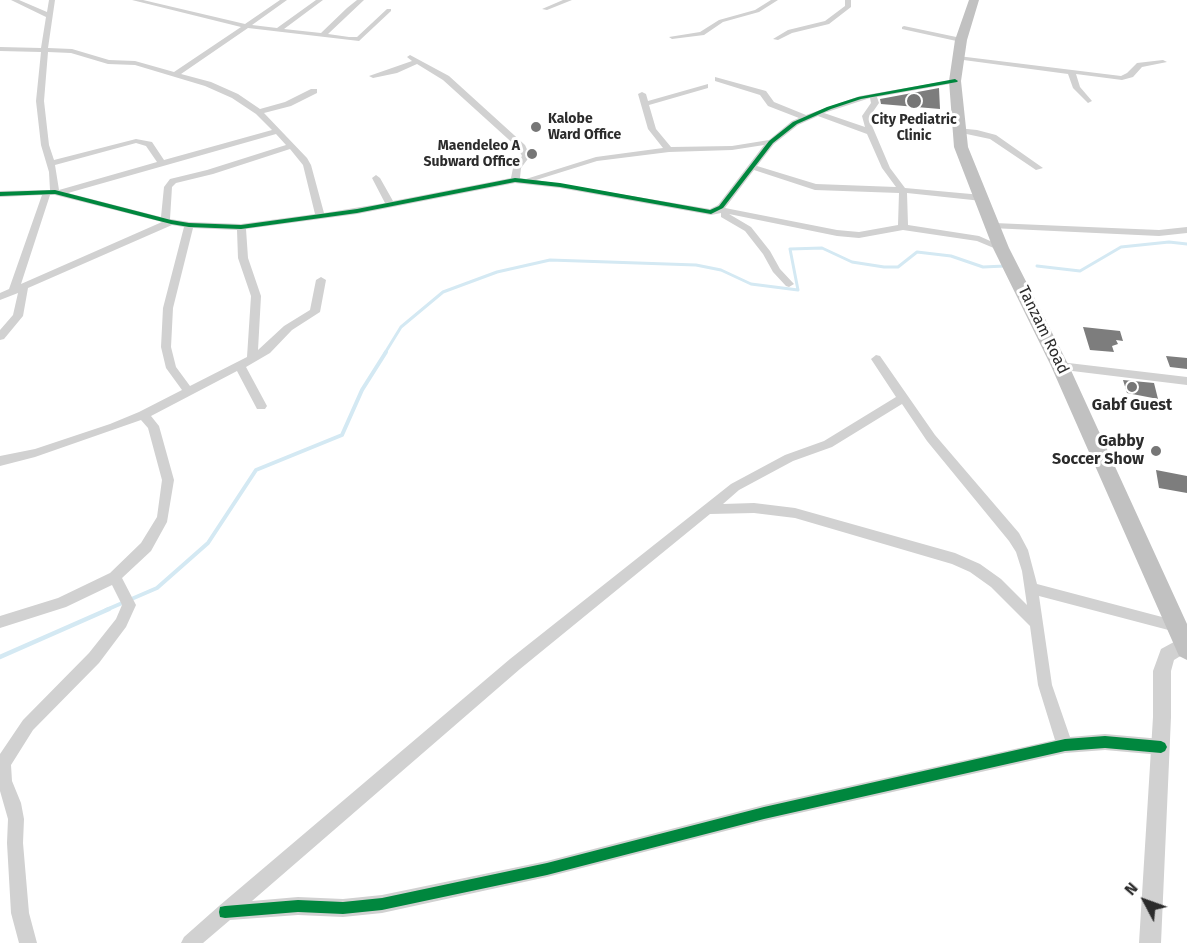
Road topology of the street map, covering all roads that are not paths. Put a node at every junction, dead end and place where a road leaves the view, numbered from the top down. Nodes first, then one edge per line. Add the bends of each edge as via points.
1 (14, 0) edge
2 (135, 0) edge
3 (284, 0) edge
4 (320, 0) edge
5 (362, 0) edge
6 (568, 0) edge
7 (774, 0) edge
8 (848, 0) edge
9 (974, 0) edge
10 (53, 1) edge
11 (545, 9) dead end
12 (389, 10) dead end
13 (50, 16) junction
14 (247, 26) junction
15 (904, 28) dead end
16 (278, 30) junction
17 (323, 36) junction
18 (672, 37) dead end
19 (776, 39) dead end
20 (962, 40) junction
21 (0, 49) edge
22 (44, 51) junction
23 (958, 58) junction
24 (1162, 62) dead end
25 (1071, 72) junction
26 (175, 75) junction
27 (373, 76) dead end
28 (718, 79) dead end
29 (954, 81) junction
30 (705, 86) dead end
31 (314, 92) dead end
32 (642, 94) dead end
33 (873, 96) junction
34 (1088, 101) dead end
35 (644, 104) junction
36 (260, 112) junction
37 (817, 113) junction
38 (805, 118) junction
39 (960, 130) junction
40 (279, 131) junction
41 (870, 132) junction
42 (771, 142) junction
43 (291, 146) junction
44 (669, 150) junction
45 (50, 164) junction
46 (162, 164) junction
47 (752, 167) junction
48 (1039, 168) dead end
49 (376, 178) dead end
50 (515, 180) junction
51 (527, 180) junction
52 (903, 191) junction
53 (54, 193) junction
54 (0, 194) edge
55 (982, 198) junction
56 (391, 205) junction
57 (715, 210) junction
58 (320, 216) junction
59 (168, 221) junction
60 (189, 225) junction
61 (994, 226) junction
62 (241, 227) junction
63 (903, 227) junction
64 (1187, 230) edge
65 (1001, 248) junction
66 (321, 280) dead end
67 (789, 284) dead end
68 (19, 288) junction
69 (0, 297) edge
70 (0, 337) edge
71 (252, 359) junction
72 (876, 359) dead end
73 (240, 366) junction
74 (1060, 366) junction
75 (1187, 381) edge
76 (189, 392) junction
77 (903, 398) junction
78 (261, 406) dead end
79 (143, 415) junction
80 (0, 461) edge
81 (708, 509) junction
82 (119, 583) junction
83 (1032, 588) junction
84 (0, 622) edge
85 (1037, 624) junction
86 (1176, 626) junction
87 (1186, 647) edge
88 (1065, 745) junction
89 (1161, 747) junction
90 (225, 912) junction
91 (28, 943) edge
92 (190, 943) edge
93 (1150, 943) edge

1 - 13 street
2 - 14 street
3 - 14 street
4 - 16 street
5 - 17 street
6 - 11 street
7 - 18 street via 757,11 721,21 702,34
8 - 19 street via 848,7 827,23
9 - 20 highway, Tanzam Road
10 - 13 street
12 - 17 street via 359,39
13 - 22 street
14 - 16 street
14 - 26 street
15 - 20 street
16 - 17 street
20 - 23 highway, Tanzam Road
21 - 22 street
22 - 26 street via 77,52
22 - 45 street via 40,101
23 - 25 street
23 - 29 highway, Tanzam Road
24 - 25 street via 1140,65 1126,78
25 - 34 street
26 - 36 street via 208,84
27 - 50 street via 394,71 413,59 446,78 522,147 526,156 517,168
28 - 38 street via 763,93 771,104
29 - 33 street
29 - 39 highway, Tanzam Road
30 - 35 street
31 - 36 street
32 - 35 street
33 - 37 street
33 - 41 street via 875,103 866,116
35 - 44 street via 652,129
36 - 40 street
37 - 38 street
37 - 41 street
38 - 42 street
39 - 48 street via 993,137
39 - 55 highway, Tanzam Road via 961,147
40 - 43 street
40 - 46 street
41 - 52 street via 886,168
42 - 44 street
42 - 47 street
43 - 58 street via 307,165
43 - 59 street via 173,181 168,187
44 - 51 street via 583,162
45 - 46 street via 136,141 149,144
45 - 53 street
46 - 53 street
47 - 52 street via 815,187
47 - 57 street
49 - 56 street
50 - 51 street
50 - 56 street
51 - 57 street
52 - 55 street
52 - 63 street
53 - 54 street
53 - 59 street
53 - 68 street
55 - 61 highway, Tanzam Road
56 - 58 street
57 - 63 street via 837,233 860,235
57 - 67 street via 748,229
58 - 62 street
59 - 60 street
59 - 68 street
60 - 62 street
60 - 76 street via 168,308 166,347 171,368
61 - 64 street via 1159,234
61 - 65 highway, Tanzam Road
62 - 71 street via 243,258 256,296
63 - 65 street via 980,239
65 - 74 highway, Tanzam Road
66 - 71 street via 315,312 288,328
68 - 69 street
68 - 70 street via 18,316
71 - 73 street
72 - 77 street
73 - 76 street
73 - 78 street
74 - 75 street
74 - 86 highway, Tanzam Road
76 - 79 street
77 - 81 street via 828,444 744,481
77 - 83 street via 931,438 1014,537
79 - 80 street via 51,448
79 - 82 street via 153,426 160,445 167,468 168,492 163,518
81 - 85 street via 754,508 795,513 955,559 996,583
81 - 90 street via 514,664
82 - 84 street
82 - 91 street via 129,605 107,643 28,725 3,763 4,781 13,803 20,913
83 - 85 street
83 - 86 street
85 - 88 street via 1045,685
86 - 87 highway, Tanzam Road
87 - 89 street via 1167,655 1162,671
88 - 89 street via 1105,742
88 - 90 street via 764,813 547,869 382,904
89 - 93 street
90 - 92 street

